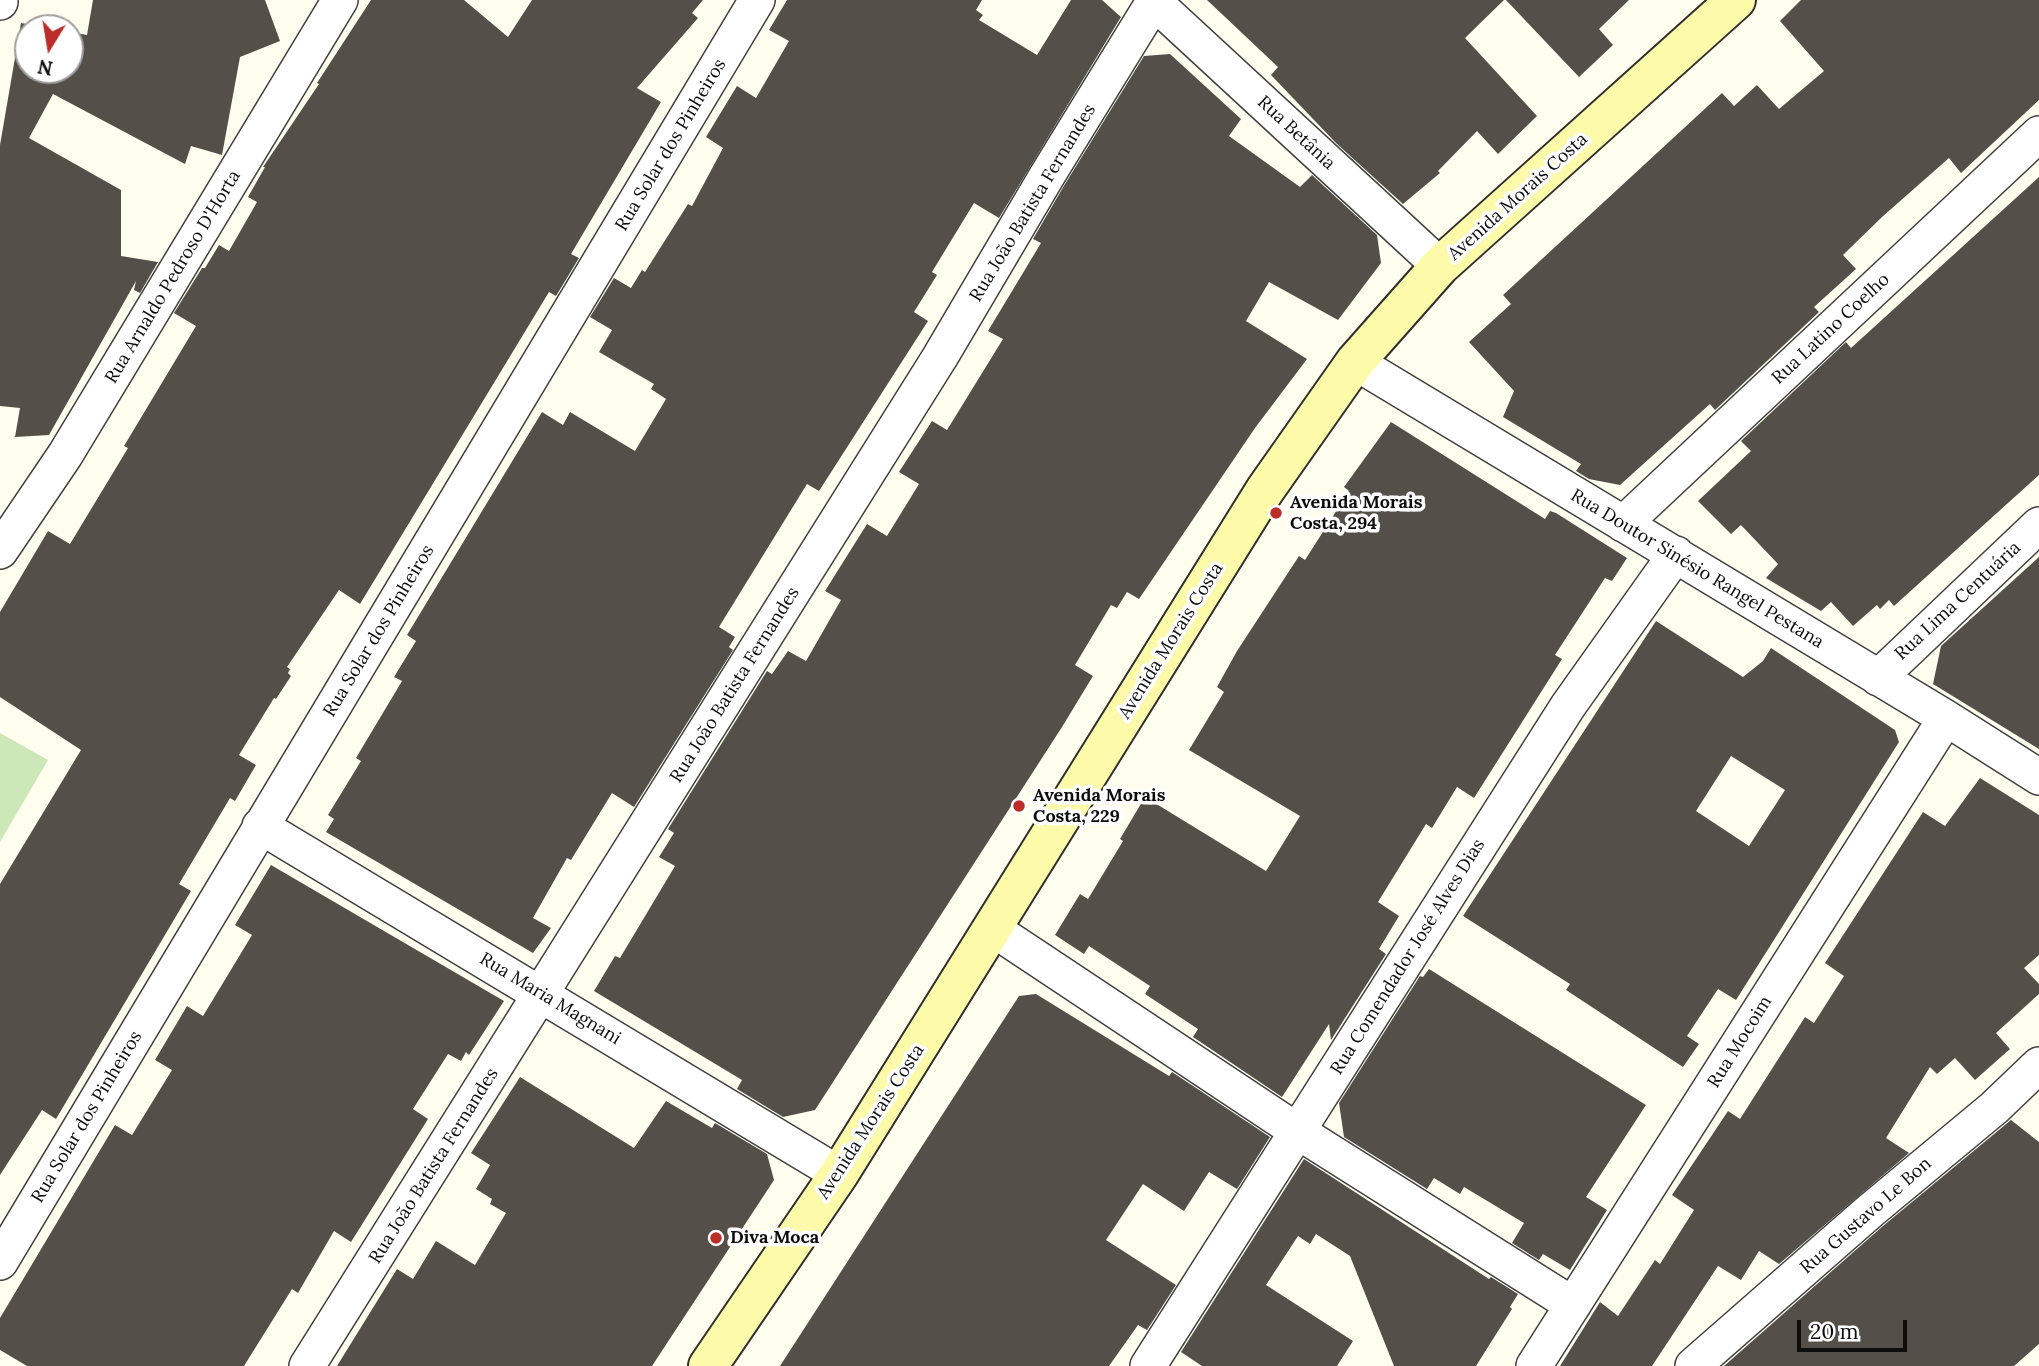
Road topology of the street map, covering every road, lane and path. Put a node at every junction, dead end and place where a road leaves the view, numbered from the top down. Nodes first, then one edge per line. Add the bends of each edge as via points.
1 (341, 0) edge
2 (757, 0) edge
3 (1736, 0) edge
4 (1154, 1) edge
5 (2039, 134) edge
6 (1440, 266) junction
7 (1355, 362) junction
8 (1623, 524) junction
9 (2039, 525) edge
10 (0, 551) edge
11 (1676, 554) junction
12 (1878, 678) junction
13 (1946, 718) junction
14 (2039, 777) edge
15 (260, 827) junction
16 (993, 929) junction
17 (542, 994) junction
18 (2039, 1065) edge
19 (1297, 1131) junction
20 (839, 1174) junction
21 (0, 1262) edge
22 (1573, 1305) junction
23 (307, 1366) edge
24 (708, 1366) edge
25 (1148, 1366) edge
26 (1534, 1366) edge
27 (1693, 1366) edge

1 - 10 street, Rua Arnaldo Pedroso D'Horta via 65,455
2 - 15 street, Rua Solar dos Pinheiros
3 - 6 street, Avenida Morais Costa
4 - 6 street, Rua Betânia
4 - 17 street, Rua João Batista Fernandes via 940,357
5 - 8 street, Rua Latino Coelho
6 - 7 street, Avenida Morais Costa
7 - 8 street, Rua Doutor Sinésio Rangel Pestana
7 - 16 street, Avenida Morais Costa via 1265,490
8 - 11 street, Rua Doutor Sinésio Rangel Pestana
9 - 12 street, Rua Lima Centuária
11 - 12 street, Rua Doutor Sinésio Rangel Pestana
11 - 19 street, Rua Comendador José Alves Dias via 1568,706
12 - 13 street, Rua Doutor Sinésio Rangel Pestana
13 - 14 street, Rua Doutor Sinésio Rangel Pestana
13 - 22 street, Rua Mocoim
15 - 17 street, Rua Maria Magnani
15 - 21 street, Rua Solar dos Pinheiros
16 - 19 street
16 - 20 street, Avenida Morais Costa
17 - 20 street, Rua Maria Magnani
17 - 23 street, Rua João Batista Fernandes
18 - 27 street, Rua Gustavo Le Bon
19 - 22 street
19 - 25 street, Rua Comendador José Alves Dias
20 - 24 street, Avenida Morais Costa
22 - 26 street, Rua Mocoim

